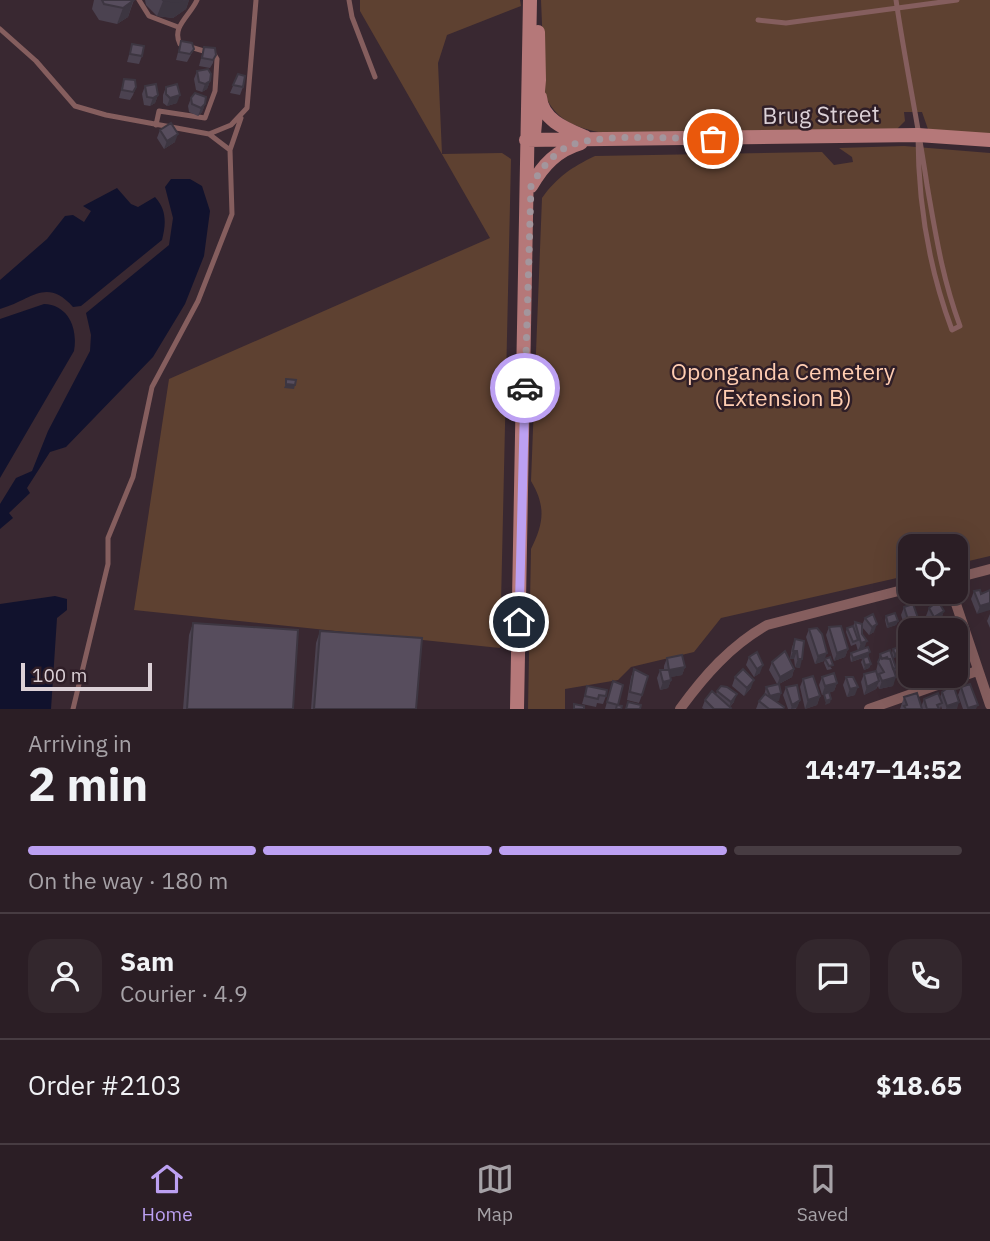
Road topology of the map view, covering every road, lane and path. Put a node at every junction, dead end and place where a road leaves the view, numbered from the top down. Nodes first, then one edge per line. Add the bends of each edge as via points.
1 (139, 0) edge
2 (197, 0) edge
3 (256, 0) edge
4 (349, 0) edge
5 (530, 0) edge
6 (536, 0) edge
7 (896, 0) edge
8 (957, 0) edge
9 (898, 9) junction
10 (758, 20) dead end
11 (178, 27) junction
12 (0, 29) edge
13 (375, 77) dead end
14 (539, 80) junction
15 (241, 118) junction
16 (156, 125) junction
17 (209, 134) junction
18 (918, 135) junction
19 (530, 140) junction
20 (593, 140) junction
21 (990, 140) edge
22 (230, 150) junction
23 (531, 186) junction
24 (526, 317) junction
25 (990, 569) edge
26 (968, 575) edge
27 (898, 591) edge
28 (956, 604) edge
29 (977, 671) junction
30 (990, 705) edge
31 (73, 709) edge
32 (517, 709) edge
33 (680, 709) edge
34 (869, 709) edge

1 - 11 lane via 149,16
2 - 11 lane
3 - 15 lane via 247,107
4 - 13 lane
5 - 19 main road
6 - 14 main road
7 - 9 lane
8 - 9 lane
9 - 10 lane via 786,23
9 - 18 lane
11 - 16 lane via 180,44 214,54 215,91 205,118 159,111
12 - 16 lane via 75,106
14 - 19 main road
14 - 20 main road via 540,103 556,124
15 - 17 lane
15 - 22 lane
16 - 17 lane
17 - 22 lane
18 - 18 lane via 939,264 960,326 951,330 930,267 919,186
18 - 20 main road, Brug Street
18 - 21 main road, Brug Street
19 - 20 main road, Brug Street
19 - 23 main road
19 - 24 main road
20 - 23 main road via 567,147 541,169
22 - 31 lane via 232,214 198,301 152,387 133,477 108,538 108,564
23 - 24 main road
24 - 32 main road
25 - 26 street
27 - 33 street via 767,625 724,657
28 - 29 street
29 - 30 street
29 - 34 street

